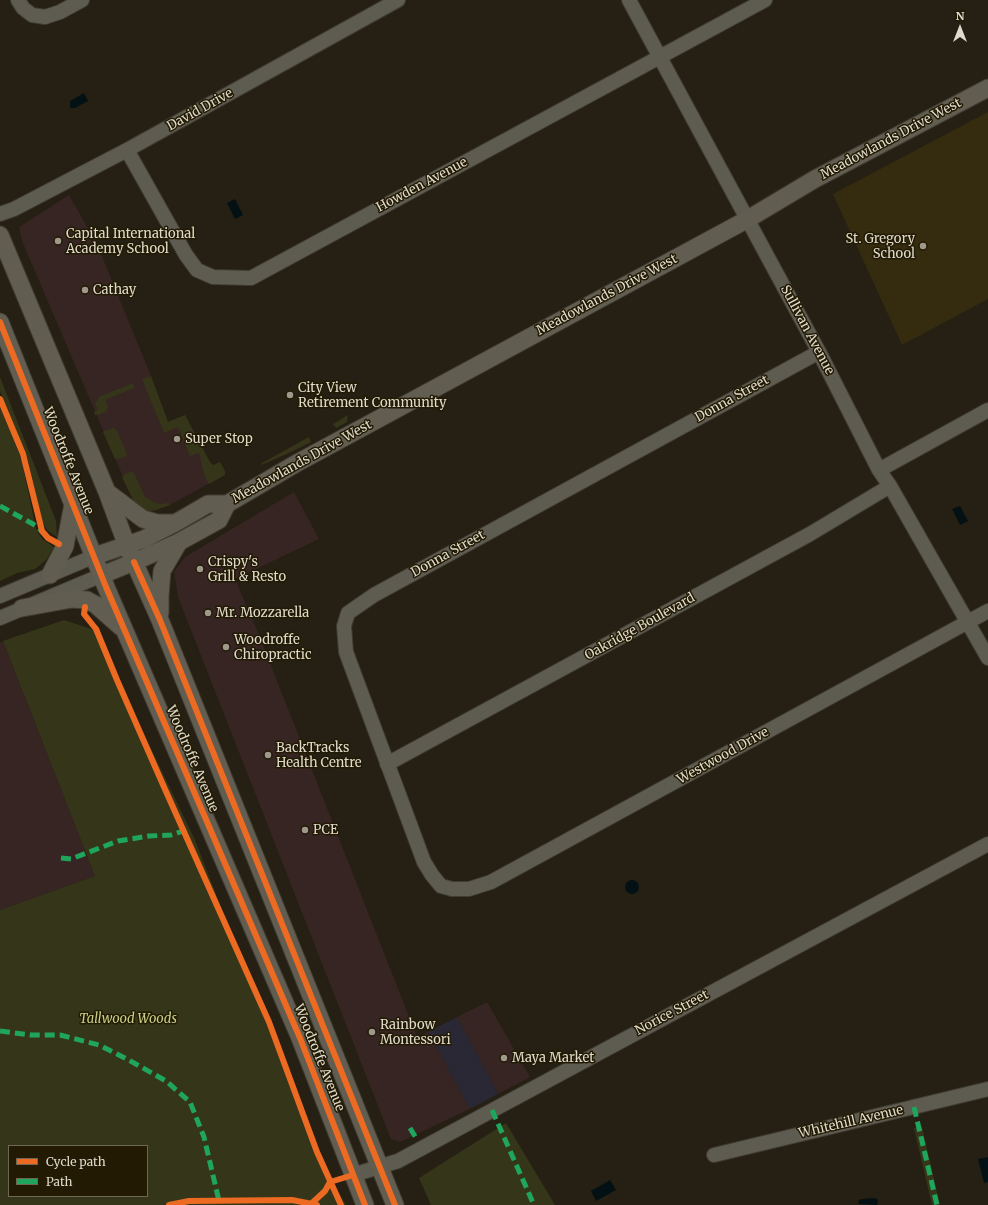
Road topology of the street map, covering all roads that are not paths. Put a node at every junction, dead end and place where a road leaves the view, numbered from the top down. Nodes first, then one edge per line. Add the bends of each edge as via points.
1 (18, 0) edge
2 (82, 0) edge
3 (398, 0) edge
4 (629, 0) edge
5 (765, 0) edge
6 (660, 56) junction
7 (988, 88) edge
8 (127, 150) junction
9 (0, 214) edge
10 (748, 219) junction
11 (0, 235) edge
12 (0, 322) edge
13 (819, 352) junction
14 (988, 410) edge
15 (879, 470) junction
16 (890, 486) junction
17 (107, 492) junction
18 (73, 504) junction
19 (227, 504) junction
20 (177, 522) junction
21 (180, 542) junction
22 (127, 546) junction
23 (95, 556) junction
24 (134, 562) junction
25 (102, 574) junction
26 (50, 575) junction
27 (0, 596) edge
28 (22, 608) junction
29 (988, 611) edge
30 (0, 618) edge
31 (160, 620) junction
32 (968, 622) junction
33 (124, 629) junction
34 (988, 658) edge
35 (387, 764) junction
36 (988, 844) edge
37 (454, 889) joint
38 (988, 1089) edge
39 (714, 1155) dead end
40 (380, 1167) junction
41 (353, 1175) junction
42 (365, 1205) edge
43 (395, 1205) edge

1 - 2 street via 22,8 32,15 45,18
3 - 8 street, David Drive
4 - 6 street, Sullivan Avenue
5 - 6 street, Howden Avenue
6 - 8 street, Howden Avenue via 251,278 213,277 197,270
6 - 10 street, Sullivan Avenue
7 - 10 main road, Meadowlands Drive West via 815,179
8 - 9 street, David Drive
10 - 13 street, Sullivan Avenue
10 - 19 main road, Meadowlands Drive West
11 - 17 main road, Woodroffe Avenue
12 - 18 main road, Woodroffe Avenue
13 - 15 street, Sullivan Avenue
13 - 35 street, Donna Street via 374,595 348,613 344,626 346,652
14 - 15 street
15 - 16 street, Sullivan Avenue
16 - 32 street, Sullivan Avenue
16 - 35 street, Oakridge Boulevard via 810,534
17 - 20 main road via 143,519 157,523
17 - 22 main road, Woodroffe Avenue
18 - 23 main road, Woodroffe Avenue
18 - 26 main road via 65,546
19 - 20 main road, Meadowlands Drive West via 208,504
19 - 21 main road, Meadowlands Drive West via 219,520
20 - 22 main road, Meadowlands Drive West
21 - 24 main road, Meadowlands Drive West
21 - 31 main road via 162,571
22 - 23 main road, Meadowlands Drive West
22 - 24 main road, Woodroffe Avenue
23 - 25 main road, Woodroffe Avenue
23 - 26 street
24 - 25 main road, Meadowlands Drive West
24 - 31 main road, Woodroffe Avenue
25 - 28 street
25 - 33 main road, Woodroffe Avenue
26 - 27 street
28 - 30 street
28 - 33 main road via 72,599 86,600 96,605
29 - 32 street, Westwood Drive
31 - 40 main road, Woodroffe Avenue
32 - 34 street, Sullivan Avenue
32 - 37 street, Westwood Drive via 491,882 469,889
33 - 41 main road, Woodroffe Avenue via 288,1010
35 - 37 street, Donna Street via 424,862 441,886
36 - 40 street, Norice Street via 398,1161
38 - 39 street, Whitehill Avenue
40 - 41 street, Norice Street
40 - 43 main road, Woodroffe Avenue
41 - 42 main road, Woodroffe Avenue

